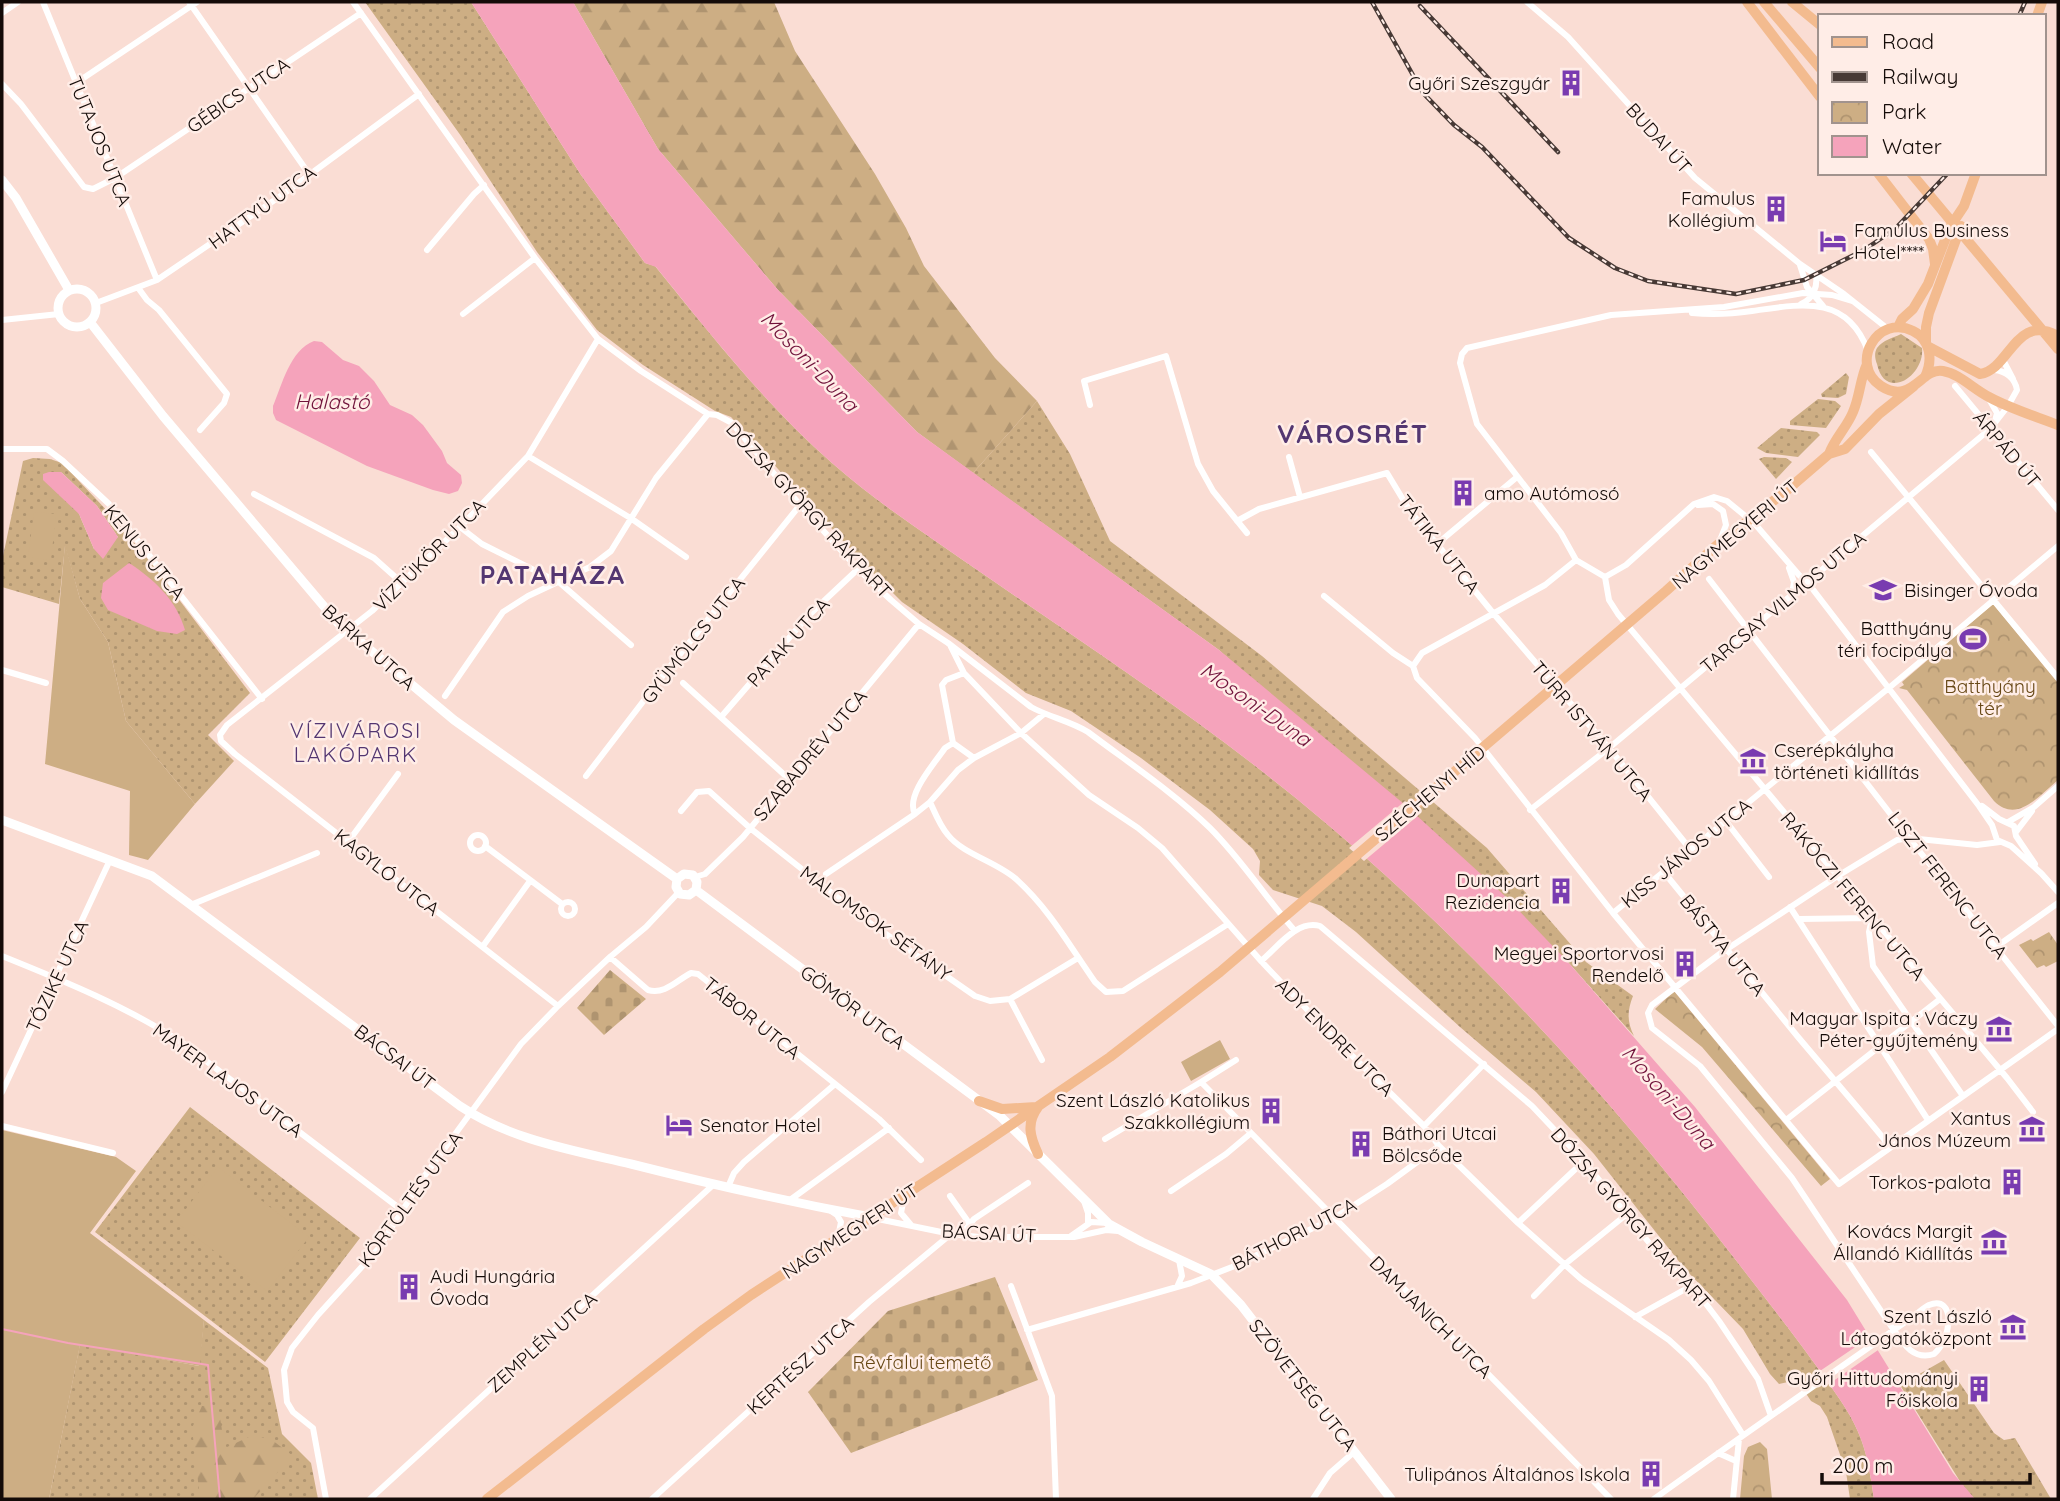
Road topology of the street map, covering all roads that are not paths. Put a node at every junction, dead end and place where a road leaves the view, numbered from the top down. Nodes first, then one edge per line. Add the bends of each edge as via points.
1 (18, 2) edge
2 (43, 2) edge
3 (353, 2) edge
4 (1527, 2) edge
5 (1747, 2) edge
6 (1764, 2) edge
7 (1792, 2) edge
8 (192, 3) edge
9 (2, 13) edge
10 (361, 13) junction
11 (1818, 23) edge
12 (1818, 66) edge
13 (76, 83) junction
14 (2, 84) edge
15 (249, 88) junction
16 (419, 94) junction
17 (1818, 94) edge
18 (309, 174) junction
19 (1880, 175) edge
20 (1913, 175) edge
21 (1975, 175) edge
22 (115, 178) junction
23 (2, 180) edge
24 (484, 185) junction
25 (1964, 206) junction
26 (427, 250) dead end
27 (534, 258) junction
28 (1800, 264) junction
29 (1935, 267) junction
30 (1816, 274) junction
31 (157, 280) junction
32 (1804, 282) junction
33 (139, 289) junction
34 (69, 290) junction
35 (1812, 293) junction
36 (1795, 295) junction
37 (1852, 301) junction
38 (96, 303) junction
39 (1797, 305) junction
40 (1825, 307) junction
41 (1669, 312) junction
42 (59, 314) junction
43 (463, 314) dead end
44 (2, 320) edge
45 (90, 322) junction
46 (1893, 328) junction
47 (2058, 336) edge
48 (598, 339) junction
49 (1926, 345) junction
50 (2058, 349) edge
51 (1868, 351) junction
52 (2002, 357) junction
53 (1867, 364) junction
54 (1994, 370) junction
55 (1925, 377) junction
56 (2014, 381) junction
57 (1914, 386) junction
58 (1955, 386) dead end
59 (1987, 396) junction
60 (1090, 405) dead end
61 (2008, 406) junction
62 (708, 414) junction
63 (2058, 425) edge
64 (1992, 426) junction
65 (200, 430) dead end
66 (2, 449) edge
67 (1871, 452) dead end
68 (1829, 454) junction
69 (528, 456) junction
70 (1289, 457) dead end
71 (1517, 477) junction
72 (254, 495) dead end
73 (1300, 497) junction
74 (1907, 497) junction
75 (800, 505) junction
76 (2058, 510) edge
77 (1687, 511) junction
78 (632, 519) junction
79 (1751, 520) junction
80 (1237, 521) junction
81 (460, 527) junction
82 (1247, 533) dead end
83 (1437, 544) junction
84 (1716, 546) junction
85 (2058, 546) edge
86 (1781, 554) junction
87 (686, 557) dead end
88 (1576, 560) junction
89 (858, 569) junction
90 (1605, 577) junction
91 (1709, 579) dead end
92 (402, 583) junction
93 (560, 583) junction
94 (1808, 583) junction
95 (1792, 594) junction
96 (1324, 596) dead end
97 (1992, 600) junction
98 (1493, 613) junction
99 (1640, 613) joint
100 (919, 624) junction
101 (1748, 629) junction
102 (347, 631) junction
103 (948, 643) junction
104 (631, 645) dead end
105 (1413, 666) junction
106 (2, 670) edge
107 (964, 673) junction
108 (2058, 678) edge
109 (683, 683) dead end
110 (46, 684) dead end
111 (1890, 687) junction
112 (1681, 688) junction
113 (445, 696) dead end
114 (262, 699) junction
115 (1044, 714) junction
116 (722, 717) junction
117 (1021, 733) junction
118 (220, 735) joint
119 (1831, 735) junction
120 (953, 743) junction
121 (1609, 748) junction
122 (974, 758) junction
123 (398, 774) dead end
124 (586, 776) dead end
125 (789, 779) junction
126 (2058, 786) edge
127 (1764, 789) junction
128 (1973, 797) junction
129 (930, 802) junction
130 (2039, 803) junction
131 (1530, 810) junction
132 (681, 811) dead end
133 (915, 814) junction
134 (2, 820) edge
135 (1725, 820) junction
136 (2006, 822) junction
137 (750, 828) junction
138 (1994, 832) junction
139 (2016, 834) junction
140 (1909, 838) junction
141 (348, 842) junction
142 (2002, 843) junction
143 (485, 845) dead end
144 (1690, 849) junction
145 (317, 853) dead end
146 (110, 860) junction
147 (1663, 871) junction
148 (826, 873) dead end
149 (2042, 874) junction
150 (695, 877) junction
151 (1769, 877) dead end
152 (1836, 877) junction
153 (677, 879) junction
154 (530, 881) junction
155 (696, 890) junction
156 (679, 892) junction
157 (2058, 892) edge
158 (2058, 903) edge
159 (193, 904) junction
160 (562, 904) dead end
161 (1790, 907) junction
162 (1613, 912) junction
163 (1871, 918) junction
164 (1800, 919) junction
165 (1228, 923) junction
166 (1295, 931) junction
167 (483, 946) junction
168 (1996, 947) junction
169 (1727, 949) junction
170 (2, 956) edge
171 (610, 957) junction
172 (1078, 958) junction
173 (1261, 961) junction
174 (1220, 972) joint
175 (57, 978) junction
176 (1675, 986) junction
177 (1010, 999) junction
178 (1940, 999) junction
179 (558, 1006) junction
180 (1912, 1022) junction
181 (2058, 1027) edge
182 (1881, 1045) junction
183 (1042, 1060) dead end
184 (1236, 1060) dead end
185 (1484, 1064) junction
186 (2000, 1070) junction
187 (1201, 1082) junction
188 (1836, 1082) junction
189 (834, 1085) junction
190 (2, 1092) edge
191 (1963, 1096) junction
192 (979, 1101) junction
193 (1039, 1105) junction
194 (2033, 1112) dead end
195 (471, 1113) junction
196 (1786, 1120) junction
197 (1928, 1120) junction
198 (1009, 1125) junction
199 (2, 1126) edge
200 (1424, 1126) junction
201 (889, 1128) junction
202 (1251, 1133) junction
203 (1105, 1139) dead end
204 (1438, 1146) junction
205 (1888, 1148) junction
206 (113, 1153) dead end
207 (1038, 1153) junction
208 (921, 1160) dead end
209 (1584, 1161) junction
210 (1028, 1184) dead end
211 (713, 1185) junction
212 (728, 1187) junction
213 (1171, 1191) dead end
214 (907, 1194) junction
215 (950, 1196) dead end
216 (790, 1200) junction
217 (1084, 1201) junction
218 (827, 1208) junction
219 (403, 1211) junction
220 (1627, 1214) junction
221 (870, 1217) junction
222 (1334, 1218) junction
223 (970, 1223) junction
224 (1088, 1223) junction
225 (1518, 1223) junction
226 (1109, 1224) junction
227 (913, 1226) junction
228 (1120, 1231) junction
229 (951, 1234) junction
230 (961, 1235) junction
231 (1067, 1237) junction
232 (833, 1242) junction
233 (1179, 1259) junction
234 (1564, 1265) junction
235 (1211, 1273) junction
236 (1011, 1286) dead end
237 (1691, 1286) junction
238 (1177, 1287) junction
239 (1534, 1296) dead end
240 (1635, 1317) junction
241 (1949, 1319) junction
242 (1966, 1320) dead end
243 (1027, 1330) junction
244 (1771, 1416) junction
245 (1741, 1437) junction
246 (1354, 1452) junction
247 (1718, 1453) junction
248 (1736, 1461) junction
249 (326, 1499) edge
250 (370, 1499) edge
251 (487, 1499) edge
252 (652, 1499) edge
253 (1056, 1499) edge
254 (1312, 1499) edge
255 (1391, 1499) edge
256 (1611, 1499) edge
257 (1654, 1499) edge
258 (1733, 1499) edge

1 - 9 street
2 - 13 street, TUTAJOS UTCA
3 - 10 street, DÓZSA GYÖRGY RAKPART
4 - 28 street, BUDAI ÚT via 1568,37 1695,178
5 - 17 main road
6 - 12 main road
7 - 11 main road
8 - 13 street
8 - 15 street
10 - 15 street, GÉBICS UTCA
10 - 16 street, DÓZSA GYÖRGY RAKPART
13 - 22 street, TUTAJOS UTCA
14 - 22 street, GÉBICS UTCA via 84,187 93,189
15 - 18 street
15 - 22 street, GÉBICS UTCA
16 - 18 street, HATTYÚ UTCA
16 - 24 street, DÓZSA GYÖRGY RAKPART
18 - 31 street, HATTYÚ UTCA
19 - 29 main road via 1929,239
20 - 50 main road
21 - 25 main road
22 - 31 street, TUTAJOS UTCA
23 - 34 street
24 - 26 street
24 - 27 street, DÓZSA GYÖRGY RAKPART
25 - 29 main road
25 - 49 main road via 1960,234 1929,313
27 - 43 street
27 - 48 street, DÓZSA GYÖRGY RAKPART
28 - 30 street, BUDAI ÚT
28 - 32 street
29 - 46 main road via 1923,293
30 - 35 street via 1817,287
30 - 37 street, BUDAI ÚT
31 - 33 street, HATTYÚ UTCA
32 - 35 street
32 - 36 street
33 - 38 street, HATTYÚ UTCA
33 - 65 street via 227,394
34 - 38 street via 87,291
34 - 42 street via 60,299
35 - 36 street, BUDAI ÚT
35 - 37 street, BUDAI ÚT
35 - 39 street via 1809,300
35 - 40 street
36 - 41 street, BUDAI ÚT
37 - 46 street, BUDAI ÚT
38 - 45 street
39 - 40 street
39 - 41 street via 1718,314
40 - 51 street via 1853,324
41 - 71 street via 1611,315 1467,348 1460,363 1476,424
42 - 44 street
42 - 45 street via 74,327
45 - 102 street, BÁRKA UTCA via 163,416
46 - 49 main road via 1917,333
46 - 51 main road via 1875,337
47 - 52 main road via 2046,331 2027,334
48 - 62 street, DÓZSA GYÖRGY RAKPART
48 - 69 street, VÍZTÜKÖR UTCA
49 - 54 main road via 1973,372
49 - 55 main road via 1930,359
51 - 53 main road
52 - 54 main road
52 - 56 street
53 - 57 main road via 1874,380 1889,389
53 - 68 main road, NAGYMEGYERI ÚT via 1855,408
54 - 56 street
55 - 57 main road
55 - 59 main road via 1932,371 1946,372
56 - 61 street, TARCSAY VILMOS UTCA via 2017,390
57 - 68 main road, NAGYMEGYERI ÚT via 1845,449
58 - 64 street, ÁRPÁD ÚT
59 - 61 main road
59 - 64 street via 1997,413
60 - 80 street via 1084,382 1166,356 1198,464
61 - 63 main road
61 - 64 street, TARCSAY VILMOS UTCA
62 - 75 street, DÓZSA GYÖRGY RAKPART via 732,422
62 - 78 street via 656,478
64 - 74 street, TARCSAY VILMOS UTCA
64 - 76 street, ÁRPÁD ÚT
66 - 114 street, KENUS UTCA via 47,449 109,504
67 - 74 street
68 - 79 main road, NAGYMEGYERI ÚT
69 - 78 street
69 - 81 street, VÍZTÜKÖR UTCA
70 - 73 street
71 - 83 street
71 - 88 street
72 - 92 street via 374,558
73 - 80 street
73 - 83 street, TÁTIKA UTCA via 1387,473 1401,499
74 - 94 street, TARCSAY VILMOS UTCA
74 - 97 street
75 - 89 street, DÓZSA GYÖRGY RAKPART
75 - 124 street, GYÜMÖLCS UTCA
77 - 79 street via 1701,500 1718,498
77 - 84 street via 1707,504 1723,511 1726,529
77 - 90 street via 1626,565
78 - 87 street
78 - 93 street via 611,551
79 - 84 main road, NAGYMEGYERI ÚT
79 - 86 street
80 - 82 street
81 - 92 street, VÍZTÜKÖR UTCA
81 - 93 street via 482,544
83 - 98 street, TÁTIKA UTCA
84 - 99 main road, NAGYMEGYERI ÚT
85 - 97 street
86 - 94 street
86 - 95 street via 1793,575
88 - 90 street
88 - 98 street via 1551,581
89 - 100 street, DÓZSA GYÖRGY RAKPART
89 - 116 street, PATAK UTCA via 808,616
90 - 112 street, RÁKÓCZI FERENC UTCA via 1613,608
91 - 101 street, LISZT FERENC UTCA
92 - 102 street, VÍZTÜKÖR UTCA
93 - 104 street
93 - 113 street via 503,612
94 - 95 street, TARCSAY VILMOS UTCA
94 - 111 street
95 - 101 street, TARCSAY VILMOS UTCA
96 - 105 street
97 - 108 street
97 - 111 street
98 - 105 street via 1422,653
98 - 121 street, TÜRR ISTVÁN UTCA
99 - 174 main road, SZÉCHENYI HÍD
100 - 103 street, DÓZSA GYÖRGY RAKPART
100 - 125 street, SZABADRÉV UTCA
101 - 112 street, TARCSAY VILMOS UTCA
101 - 119 street, LISZT FERENC UTCA
102 - 114 street, VÍZTÜKÖR UTCA
102 - 153 street, BÁRKA UTCA via 454,720
103 - 107 street, ADY ENDRE UTCA
103 - 115 street, DÓZSA GYÖRGY RAKPART
105 - 131 street via 1417,678 1471,734
106 - 110 street
107 - 117 street, ADY ENDRE UTCA
107 - 120 street via 943,685
109 - 116 street
111 - 119 street, KISS JÁNOS UTCA
111 - 128 street
112 - 121 street, TARCSAY VILMOS UTCA
112 - 127 street, RÁKÓCZI FERENC UTCA
114 - 118 street, VÍZTÜKÖR UTCA
115 - 117 street
115 - 166 street, DÓZSA GYÖRGY RAKPART via 1088,732 1184,803 1251,873
116 - 125 street
117 - 122 street
117 - 165 street, ADY ENDRE UTCA via 1089,795 1162,848
118 - 141 street, KAGYLÓ UTCA via 235,754
119 - 127 street, KISS JÁNOS UTCA
119 - 140 street, LISZT FERENC UTCA
120 - 122 street
120 - 133 street via 912,797
121 - 131 street, TARCSAY VILMOS UTCA
121 - 144 street, TÜRR ISTVÁN UTCA
122 - 129 street
123 - 141 street
125 - 137 street, SZABADRÉV UTCA
126 - 130 street
127 - 135 street, KISS JÁNOS UTCA
127 - 152 street, RÁKÓCZI FERENC UTCA
128 - 136 street
128 - 138 street
129 - 133 street
129 - 172 street via 957,845 1013,877 1046,909
130 - 136 street
130 - 139 street
131 - 162 street
132 - 137 street, MALOMSOK SÉTÁNY via 697,792 709,791
133 - 148 street
134 - 146 street, BÁCSAI ÚT
135 - 144 street, KISS JÁNOS UTCA
135 - 151 street
136 - 138 street
136 - 139 street via 2014,826
137 - 150 street, SZABADRÉV UTCA via 720,862
137 - 177 street, MALOMSOK SÉTÁNY via 870,923 975,996 990,1002
138 - 142 street
139 - 142 street via 2012,842
139 - 149 street
140 - 142 street via 1972,845
140 - 152 street via 1897,840
140 - 168 street, LISZT FERENC UTCA
141 - 167 street, KAGYLÓ UTCA
142 - 149 street
143 - 154 street
144 - 147 street, KISS JÁNOS UTCA
145 - 159 street
146 - 159 street, BÁCSAI ÚT via 152,876
146 - 175 street, TŐZIKE UTCA
147 - 162 street, KISS JÁNOS UTCA
147 - 169 street, BÁSTYA UTCA
149 - 157 street
150 - 153 street via 686,873
150 - 155 street
152 - 161 street
152 - 163 street, RÁKÓCZI FERENC UTCA
153 - 156 street
154 - 160 street
154 - 167 street
155 - 156 street via 689,895
155 - 192 street, GÖMÖR UTCA
156 - 171 street
158 - 168 street
159 - 195 street, BÁCSAI ÚT
161 - 164 street
161 - 169 street
162 - 176 street
163 - 164 street
163 - 178 street, RÁKÓCZI FERENC UTCA
163 - 180 street via 1872,966
164 - 182 street
165 - 172 street via 1124,991 1106,992
165 - 173 street, ADY ENDRE UTCA
166 - 173 street
166 - 185 street, DÓZSA GYÖRGY RAKPART via 1320,926
167 - 179 street, KAGYLÓ UTCA
168 - 181 street, LISZT FERENC UTCA
169 - 176 street
169 - 188 street, BÁSTYA UTCA
170 - 175 street, MAYER LAJOS UTCA
171 - 179 street
171 - 189 street, TÁBOR UTCA via 655,992 691,973 698,974
172 - 177 street
173 - 200 street, ADY ENDRE UTCA
174 - 193 main road, NAGYMEGYERI ÚT
175 - 190 street, TŐZIKE UTCA
175 - 219 street, MAYER LAJOS UTCA via 184,1044
176 - 196 street
176 - 241 street via 1650,1007 1651,1028 1700,1066 1777,1158 1905,1346 1919,1355 1934,1354 1947,1337
177 - 183 street
178 - 180 street
178 - 186 street, RÁKÓCZI FERENC UTCA
179 - 195 street via 516,1051
180 - 182 street
180 - 191 street
181 - 186 street
182 - 188 street
182 - 197 street
184 - 187 street
185 - 200 street
185 - 209 street, DÓZSA GYÖRGY RAKPART
186 - 191 street
186 - 194 street, RÁKÓCZI FERENC UTCA
187 - 202 street, DAMJANICH UTCA
187 - 203 street
188 - 196 street
188 - 205 street, BÁSTYA UTCA
189 - 201 street, TÁBOR UTCA
189 - 212 street via 744,1162
191 - 197 street
192 - 193 main road via 1002,1109
192 - 198 street, GÖMÖR UTCA
193 - 198 main road, NAGYMEGYERI ÚT
193 - 207 main road via 1030,1125
195 - 211 street, BÁCSAI ÚT via 488,1124 544,1143
195 - 219 street, KÖRTÖLTÉS UTCA
196 - 205 street via 1839,1184
197 - 205 street
198 - 207 street, GÖMÖR UTCA
198 - 214 main road, NAGYMEGYERI ÚT
199 - 206 street
200 - 204 street, ADY ENDRE UTCA
201 - 208 street, TÁBOR UTCA
201 - 216 street
202 - 213 street
202 - 222 street, DAMJANICH UTCA
204 - 222 street, BÁTHORI UTCA
204 - 225 street, ADY ENDRE UTCA
207 - 217 street, GÖMÖR UTCA
209 - 220 street, DÓZSA GYÖRGY RAKPART
209 - 225 street
210 - 223 street
211 - 212 street, BÁCSAI ÚT
211 - 250 street, ZEMPLÉN UTCA
212 - 216 street, BÁCSAI ÚT
214 - 221 main road, NAGYMEGYERI ÚT
214 - 227 street via 901,1213
215 - 223 street
216 - 218 street, BÁCSAI ÚT
217 - 224 street
217 - 226 street, GÖMÖR UTCA
218 - 221 street, BÁCSAI ÚT
218 - 232 street via 841,1222
219 - 249 street, KÖRTÖLTÉS UTCA via 378,1249 287,1357 287,1402 313,1428
220 - 234 street
220 - 237 street, DÓZSA GYÖRGY RAKPART
221 - 227 street, BÁCSAI ÚT
221 - 232 main road, NAGYMEGYERI ÚT
222 - 235 street, BÁTHORI UTCA
222 - 256 street, DAMJANICH UTCA
223 - 230 street
224 - 226 street
224 - 231 street
225 - 234 street, ADY ENDRE UTCA
226 - 228 street, GÖMÖR UTCA
227 - 229 street, BÁCSAI ÚT
228 - 231 street, BÁCSAI ÚT
228 - 233 street
229 - 230 street, BÁCSAI ÚT
229 - 252 street, KERTÉSZ UTCA
230 - 231 street, BÁCSAI ÚT
232 - 251 main road, NAGYMEGYERI ÚT via 672,1353
233 - 235 street
233 - 238 street via 1182,1276
234 - 239 street
234 - 240 street, ADY ENDRE UTCA
235 - 238 street, BÁTHORI UTCA
235 - 246 street, SZÖVETSÉG UTCA
236 - 243 street
237 - 240 street
237 - 244 street, DÓZSA GYÖRGY RAKPART via 1758,1379
238 - 243 street, BÁTHORI UTCA
240 - 245 street, ADY ENDRE UTCA via 1691,1360 1709,1381
241 - 242 street
241 - 244 street via 1941,1306 1929,1305
243 - 253 street via 1052,1396
244 - 245 street
245 - 247 street
245 - 248 street
246 - 254 street
246 - 255 street, SZÖVETSÉG UTCA
247 - 248 street
247 - 257 street
248 - 258 street

